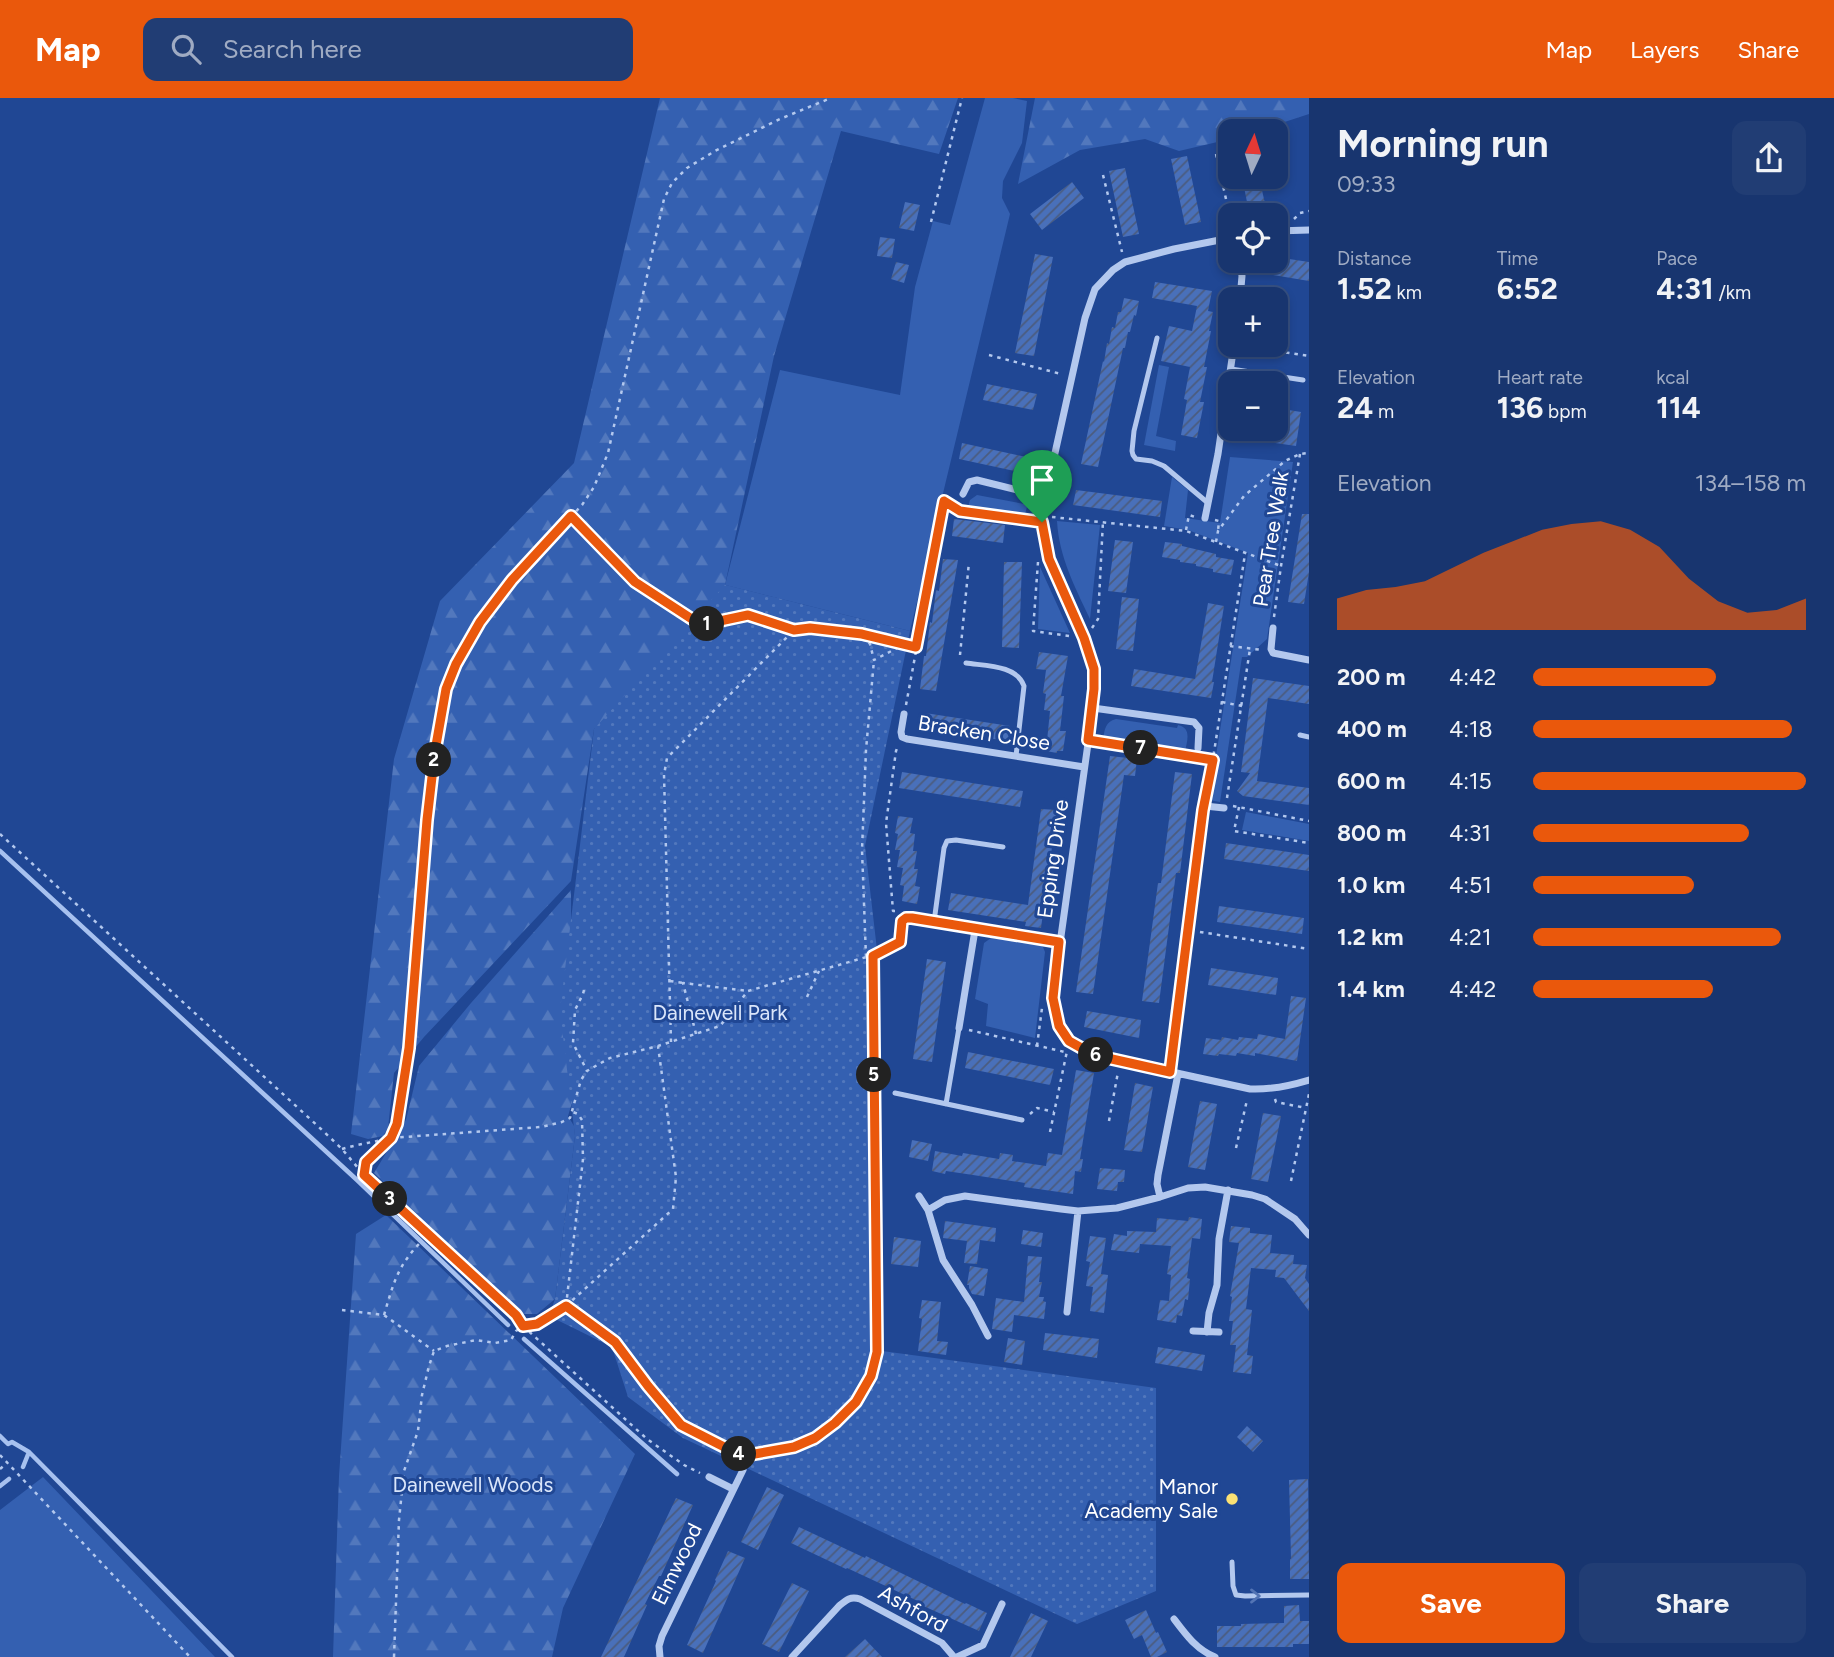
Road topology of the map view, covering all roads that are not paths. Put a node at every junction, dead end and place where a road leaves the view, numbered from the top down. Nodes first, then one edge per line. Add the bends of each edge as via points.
1 (1309, 229) edge
2 (1288, 230) edge
3 (1218, 240) edge
4 (1157, 338) dead end
5 (1232, 357) edge
6 (1231, 369) junction
7 (1303, 380) dead end
8 (963, 494) dead end
9 (1046, 497) junction
10 (1208, 503) junction
11 (1205, 518) road end
12 (1273, 628) road end
13 (1309, 660) edge
14 (966, 663) road end
15 (1093, 708) junction
16 (904, 714) road end
17 (1300, 735) dead end
18 (1309, 737) edge
19 (1198, 748) dead end
20 (1016, 756) junction
21 (1084, 767) junction
22 (1225, 806) road end
23 (1003, 847) dead end
24 (934, 922) junction
25 (975, 930) junction
26 (900, 942) road end
27 (1059, 942) junction
28 (959, 1028) joint
29 (1174, 1073) junction
30 (1309, 1080) edge
31 (895, 1093) dead end
32 (946, 1104) junction
33 (1022, 1120) road end
34 (1228, 1190) junction
35 (919, 1196) dead end
36 (1160, 1198) junction
37 (928, 1210) junction
38 (1078, 1211) junction
39 (1309, 1235) edge
40 (1067, 1312) dead end
41 (1193, 1331) dead end
42 (1207, 1332) junction
43 (1219, 1332) dead end
44 (988, 1336) dead end
45 (743, 1470) dead end
46 (709, 1477) road end
47 (733, 1489) junction
48 (1232, 1562) dead end
49 (1309, 1595) edge
50 (1002, 1604) dead end
51 (1174, 1619) dead end
52 (660, 1657) edge
53 (792, 1657) edge
54 (956, 1657) edge
55 (1215, 1657) edge

1 - 2 street
3 - 9 street, Epping Drive via 1125,262 1101,280 1090,301
4 - 10 lane via 1134,431 1133,455 1164,466
5 - 6 street
6 - 7 lane
6 - 10 street
8 - 9 street via 968,482 978,480
9 - 15 street, Epping Drive via 1042,519 1045,544 1094,669
10 - 11 street
12 - 13 street via 1273,653
14 - 20 lane via 1009,671 1021,678 1024,686
15 - 19 street via 1194,722 1199,728
15 - 21 street, Epping Drive
16 - 20 street, Bracken Close via 901,732 906,739
17 - 18 lane
20 - 21 street, Bracken Close
21 - 27 street, Epping Drive
22 - 29 street via 1205,806 1203,810
23 - 24 lane via 947,841
24 - 25 street
24 - 26 street via 906,918
25 - 27 street
25 - 28 street
27 - 29 street, Epping Drive via 1053,998 1059,1026 1069,1041 1094,1055
28 - 32 lane
29 - 30 street via 1250,1089
29 - 36 street via 1158,1175
31 - 32 lane
32 - 33 lane
34 - 36 street via 1188,1188
34 - 39 street via 1265,1199 1295,1219
34 - 42 street
35 - 37 street
36 - 38 street
37 - 38 street via 965,1195
37 - 44 street via 943,1260
38 - 40 street
41 - 42 street
42 - 43 street
45 - 47 street, Elmwood
46 - 47 street
47 - 52 street, Elmwood via 662,1636
48 -> 49 lane via 1236,1595
50 - 54 street via 983,1645
51 - 55 street via 1205,1653
53 - 54 street, Ashford via 853,1597 942,1643

